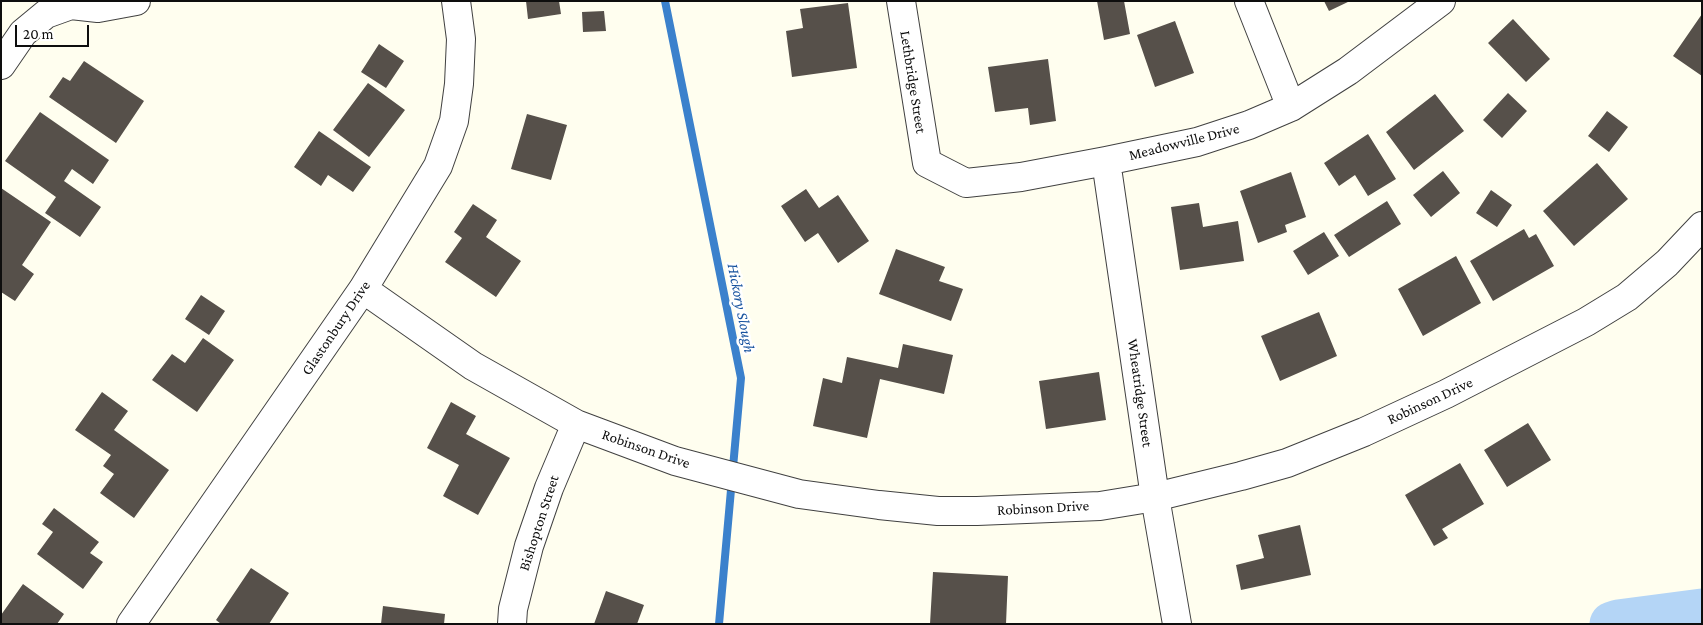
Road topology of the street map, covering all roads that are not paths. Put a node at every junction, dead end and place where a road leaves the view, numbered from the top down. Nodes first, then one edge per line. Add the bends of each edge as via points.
1 (136, 1) edge
2 (456, 1) edge
3 (901, 1) edge
4 (1249, 1) edge
5 (1441, 1) edge
6 (72, 2) edge
7 (1, 65) edge
8 (1291, 106) junction
9 (1106, 161) junction
10 (927, 164) joint
11 (1702, 226) edge
12 (363, 290) junction
13 (576, 424) junction
14 (1155, 497) junction
15 (131, 624) edge
16 (512, 624) edge
17 (1177, 624) edge

1 - 6 street via 98,8
2 - 12 street, Glastonbury Drive via 461,39 454,121 438,166
3 - 10 street, Lethbridge Street
4 - 8 street
5 - 8 street, Meadowville Drive via 1348,71
6 - 7 street via 46,14 23,33
8 - 9 street, Meadowville Drive via 1249,125 1197,142
9 - 10 street, Meadowville Drive via 1021,177 966,183
9 - 14 street, Wheatridge Street
11 - 14 street, Robinson Drive via 1667,263 1627,297 1586,322 1446,394 1287,463
12 - 13 street, Robinson Drive via 473,366
12 - 15 street, Glastonbury Drive
13 - 14 street, Robinson Drive via 675,461 799,494 879,506 968,511 1100,506
13 - 16 street, Bishopton Street via 529,546
14 - 17 street, Wheatridge Street

